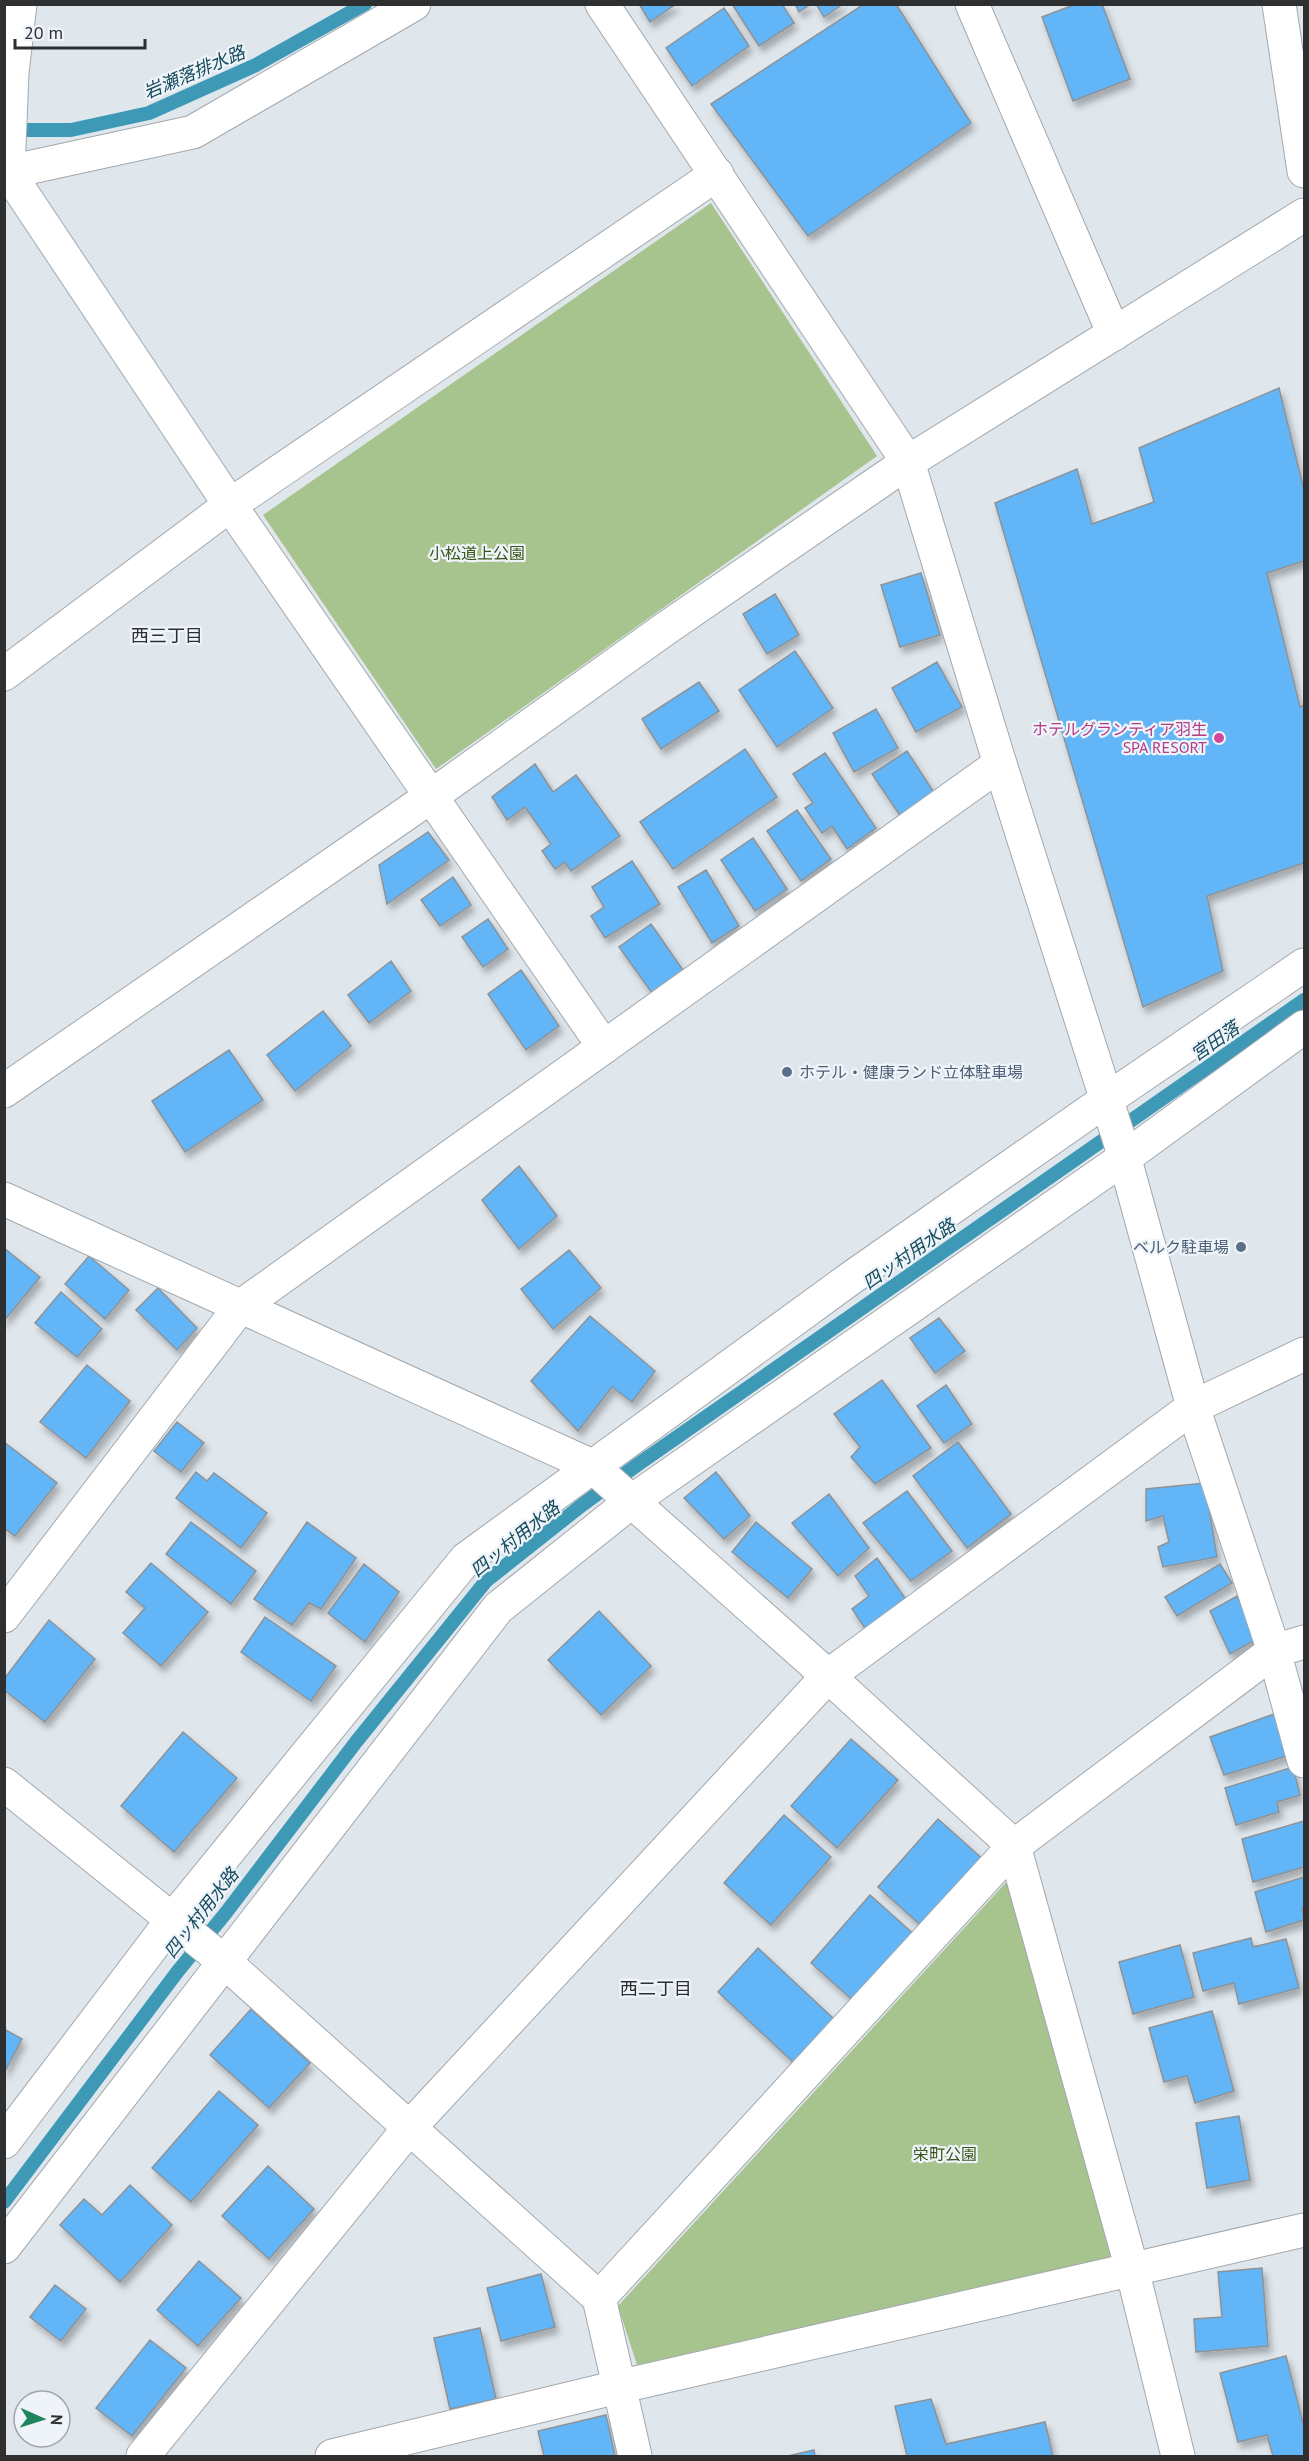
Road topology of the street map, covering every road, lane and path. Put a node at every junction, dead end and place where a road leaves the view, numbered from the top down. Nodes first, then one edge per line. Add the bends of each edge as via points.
1 (20, 4) edge
2 (414, 4) edge
3 (602, 4) edge
4 (972, 4) edge
5 (1279, 4) edge
6 (1305, 171) edge
7 (6, 172) edge
8 (717, 174) junction
9 (1305, 215) edge
10 (1114, 334) junction
11 (908, 462) junction
12 (230, 505) junction
13 (4, 675) edge
14 (1000, 764) junction
15 (433, 795) junction
16 (1305, 964) edge
17 (1305, 1027) edge
18 (604, 1047) junction
19 (4, 1091) edge
20 (1116, 1131) junction
21 (4, 1199) edge
22 (240, 1307) junction
23 (1305, 1354) edge
24 (1193, 1407) junction
25 (613, 1484) junction
26 (4, 1616) edge
27 (1305, 1642) edge
28 (1274, 1651) junction
29 (828, 1676) junction
30 (1305, 1761) edge
31 (4, 1784) edge
32 (1014, 1846) junction
33 (202, 1943) junction
34 (410, 2127) junction
35 (4, 2142) edge
36 (1305, 2230) edge
37 (4, 2247) edge
38 (1132, 2269) junction
39 (599, 2298) junction
40 (618, 2387) junction
41 (143, 2457) edge
42 (332, 2457) edge
43 (635, 2457) edge
44 (1178, 2457) edge

1 - 7 street
2 - 7 street via 193,132
3 - 8 street
4 - 10 street
5 - 6 street
7 - 12 street
8 - 11 street
8 - 12 street
9 - 10 street
10 - 11 street
11 - 14 street
11 - 15 street
12 - 13 street
12 - 15 street
14 - 18 street
14 - 20 street
15 - 18 street
15 - 19 street
16 - 20 street
17 - 20 street
18 - 22 street
20 - 24 street
20 - 25 street
20 - 25 street via 852,1278
21 - 22 street
22 - 25 street
22 - 26 street
23 - 24 street
24 - 28 street
24 - 29 street
25 - 29 street
25 - 33 street
25 - 33 street via 466,1559
27 - 28 street
28 - 30 street
28 - 32 street
29 - 32 street
29 - 34 street
31 - 33 street
32 - 38 street
32 - 39 street
33 - 34 street
33 - 35 street
33 - 37 street
34 - 39 street
34 - 41 street
36 - 38 street
38 - 40 street
38 - 44 street
39 - 40 street
40 - 42 street
40 - 43 street

